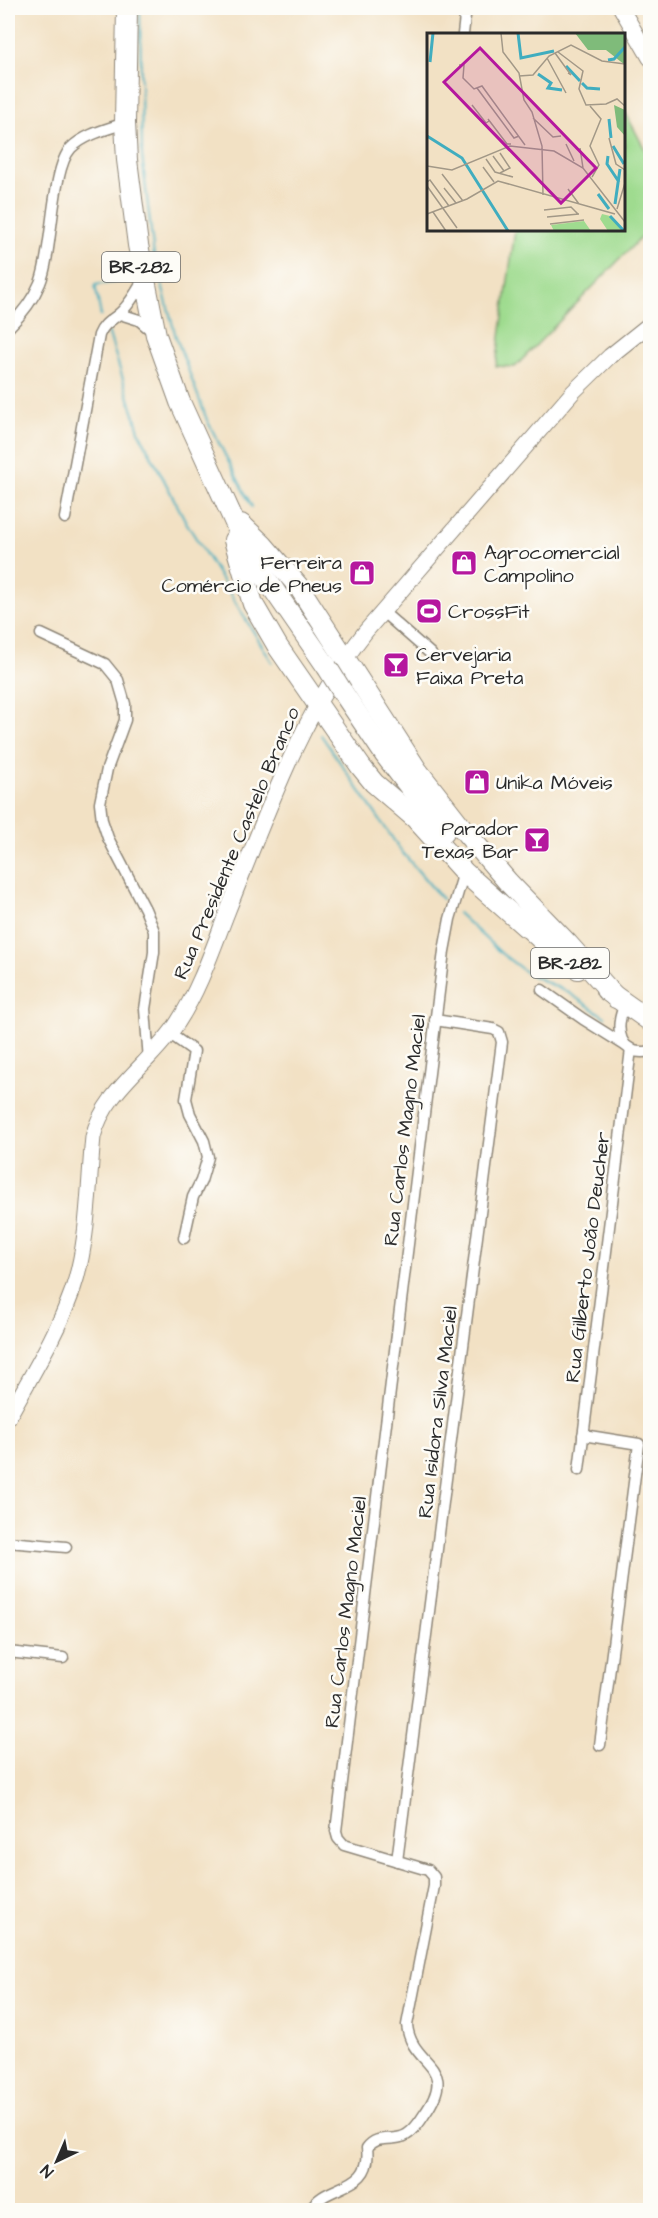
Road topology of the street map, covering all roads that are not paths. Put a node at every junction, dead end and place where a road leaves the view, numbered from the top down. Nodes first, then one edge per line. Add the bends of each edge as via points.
1 (127, 8) edge
2 (466, 8) edge
3 (621, 8) edge
4 (463, 33) edge
5 (651, 58) edge
6 (125, 123) junction
7 (144, 280) junction
8 (120, 314) junction
9 (651, 324) edge
10 (8, 328) edge
11 (156, 335) junction
12 (204, 456) junction
13 (229, 512) junction
14 (65, 518) dead end
15 (383, 612) junction
16 (41, 634) dead end
17 (431, 654) dead end
18 (345, 658) junction
19 (319, 705) junction
20 (464, 872) junction
21 (526, 927) junction
22 (542, 990) dead end
23 (620, 1002) junction
24 (435, 1020) junction
25 (651, 1021) edge
26 (170, 1034) junction
27 (631, 1049) junction
28 (651, 1051) edge
29 (148, 1060) junction
30 (184, 1238) dead end
31 (8, 1418) edge
32 (583, 1435) junction
33 (579, 1470) dead end
34 (8, 1542) edge
35 (66, 1547) dead end
36 (8, 1652) edge
37 (63, 1658) dead end
38 (600, 1745) dead end
39 (397, 1862) junction
40 (310, 2211) edge

1 - 6 highway, BR-282
2 - 4 street
3 - 5 street
6 - 7 highway, BR-282 via 132,206
6 - 10 street via 86,138 68,152 58,184 43,277 31,301
7 - 8 street
7 - 11 highway, BR-282
8 - 11 street via 139,320
8 - 14 street via 106,322 99,335
9 - 15 street, Rua Presidente Castelo Branco via 573,392
11 - 12 highway, BR-282
12 - 13 highway, BR-282
12 - 19 highway via 214,500 235,543 253,604
13 - 18 highway via 291,576
13 - 21 highway, BR-282, bridge via 265,577 386,755 425,809
15 - 17 street
15 - 18 street, Rua Presidente Castelo Branco
16 - 29 street via 105,664 118,680 126,704 125,720 107,769 100,804 108,838 154,931 145,1009
18 - 19 street, Rua Presidente Castelo Branco
18 - 23 highway via 417,770 467,834
19 - 20 highway via 374,783 416,819
19 - 26 street, Rua Presidente Castelo Branco via 267,813 192,998
20 - 21 highway
20 - 24 street, Rua Carlos Magno Maciel via 450,919
21 - 23 highway, BR-282
22 - 27 street
23 - 25 highway, BR-282
23 - 27 street via 619,1034
24 - 39 street, Rua Carlos Magno Maciel via 336,1831 344,1845
24 - 39 street, Rua Isidora Silva Maciel via 493,1029 500,1032 502,1042
26 - 29 street, Rua Presidente Castelo Branco
26 - 30 street via 194,1051 186,1099 207,1150 206,1167 193,1197
27 - 28 street
27 - 32 street, Rua Gilberto João Deucher
29 - 31 street, Rua Presidente Castelo Branco via 110,1100 96,1123 85,1226 73,1290
32 - 33 street, Rua Gilberto João Deucher
32 - 38 street via 639,1444
34 - 35 street
36 - 37 street
39 - 40 street, Rua Carlos Magno Maciel via 428,1870 434,1877 407,2025 412,2047 433,2066 437,2086 425,2114 412,2130 403,2137 372,2142 360,2176 322,2198

